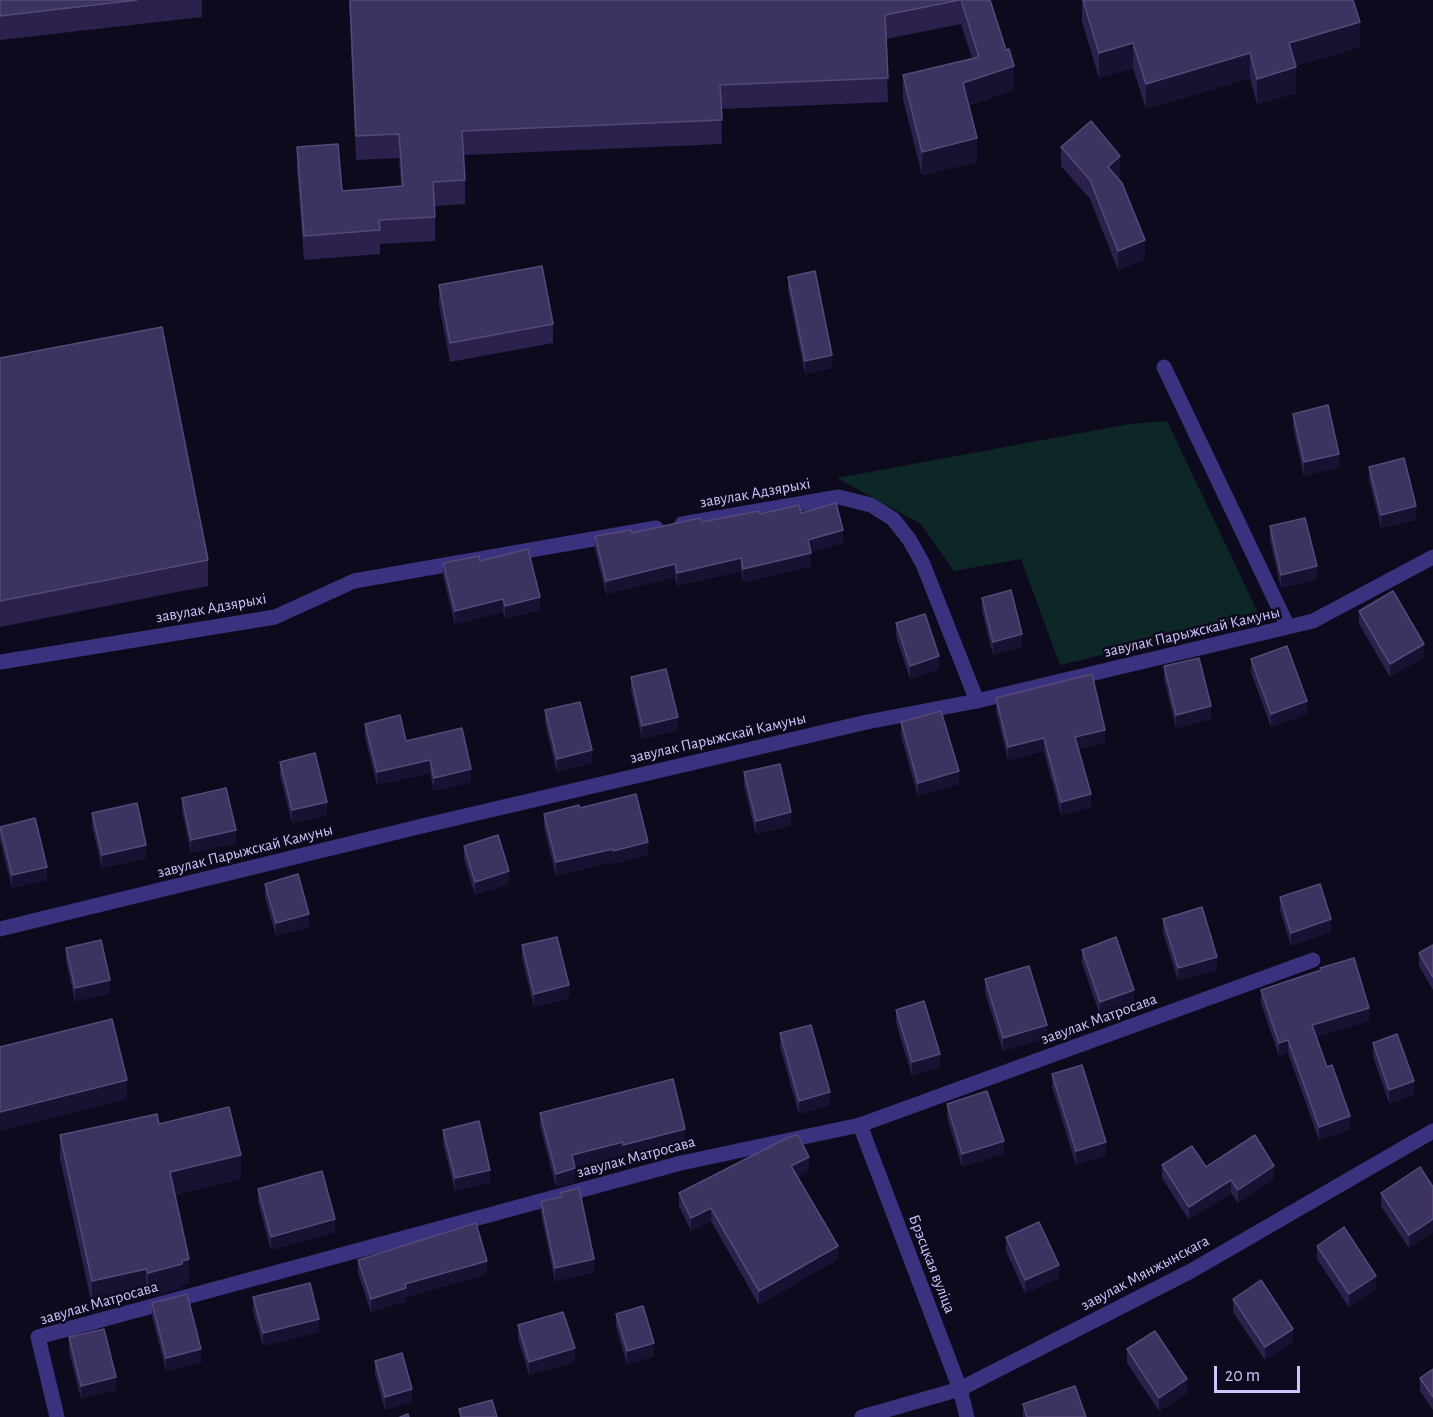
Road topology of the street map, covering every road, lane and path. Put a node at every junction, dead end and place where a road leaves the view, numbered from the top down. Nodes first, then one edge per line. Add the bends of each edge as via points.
1 (1164, 367) dead end
2 (1433, 557) edge
3 (1288, 627) junction
4 (0, 662) edge
5 (977, 701) junction
6 (0, 929) edge
7 (1313, 960) dead end
8 (860, 1125) junction
9 (1433, 1131) edge
10 (960, 1389) junction
11 (57, 1417) edge
12 (862, 1417) edge
13 (968, 1417) edge

1 - 3 street
2 - 3 street, завулак Парыжскай Камуны via 1313,621
3 - 5 street, завулак Парыжскай Камуны
4 - 5 street, завулак Адзярыхі via 274,617 354,580 839,496 871,505 893,519 909,539 923,564
5 - 6 street, завулак Парыжскай Камуны via 867,722
7 - 8 street, завулак Матросава
8 - 10 street, Брэсцкая вуліца
8 - 11 street, завулак Матросава via 681,1163 38,1337
9 - 10 street, завулак Мянжынскага via 1191,1271
10 - 12 street, завулак Мянжынскага
10 - 13 street, Брэсцкая вуліца

